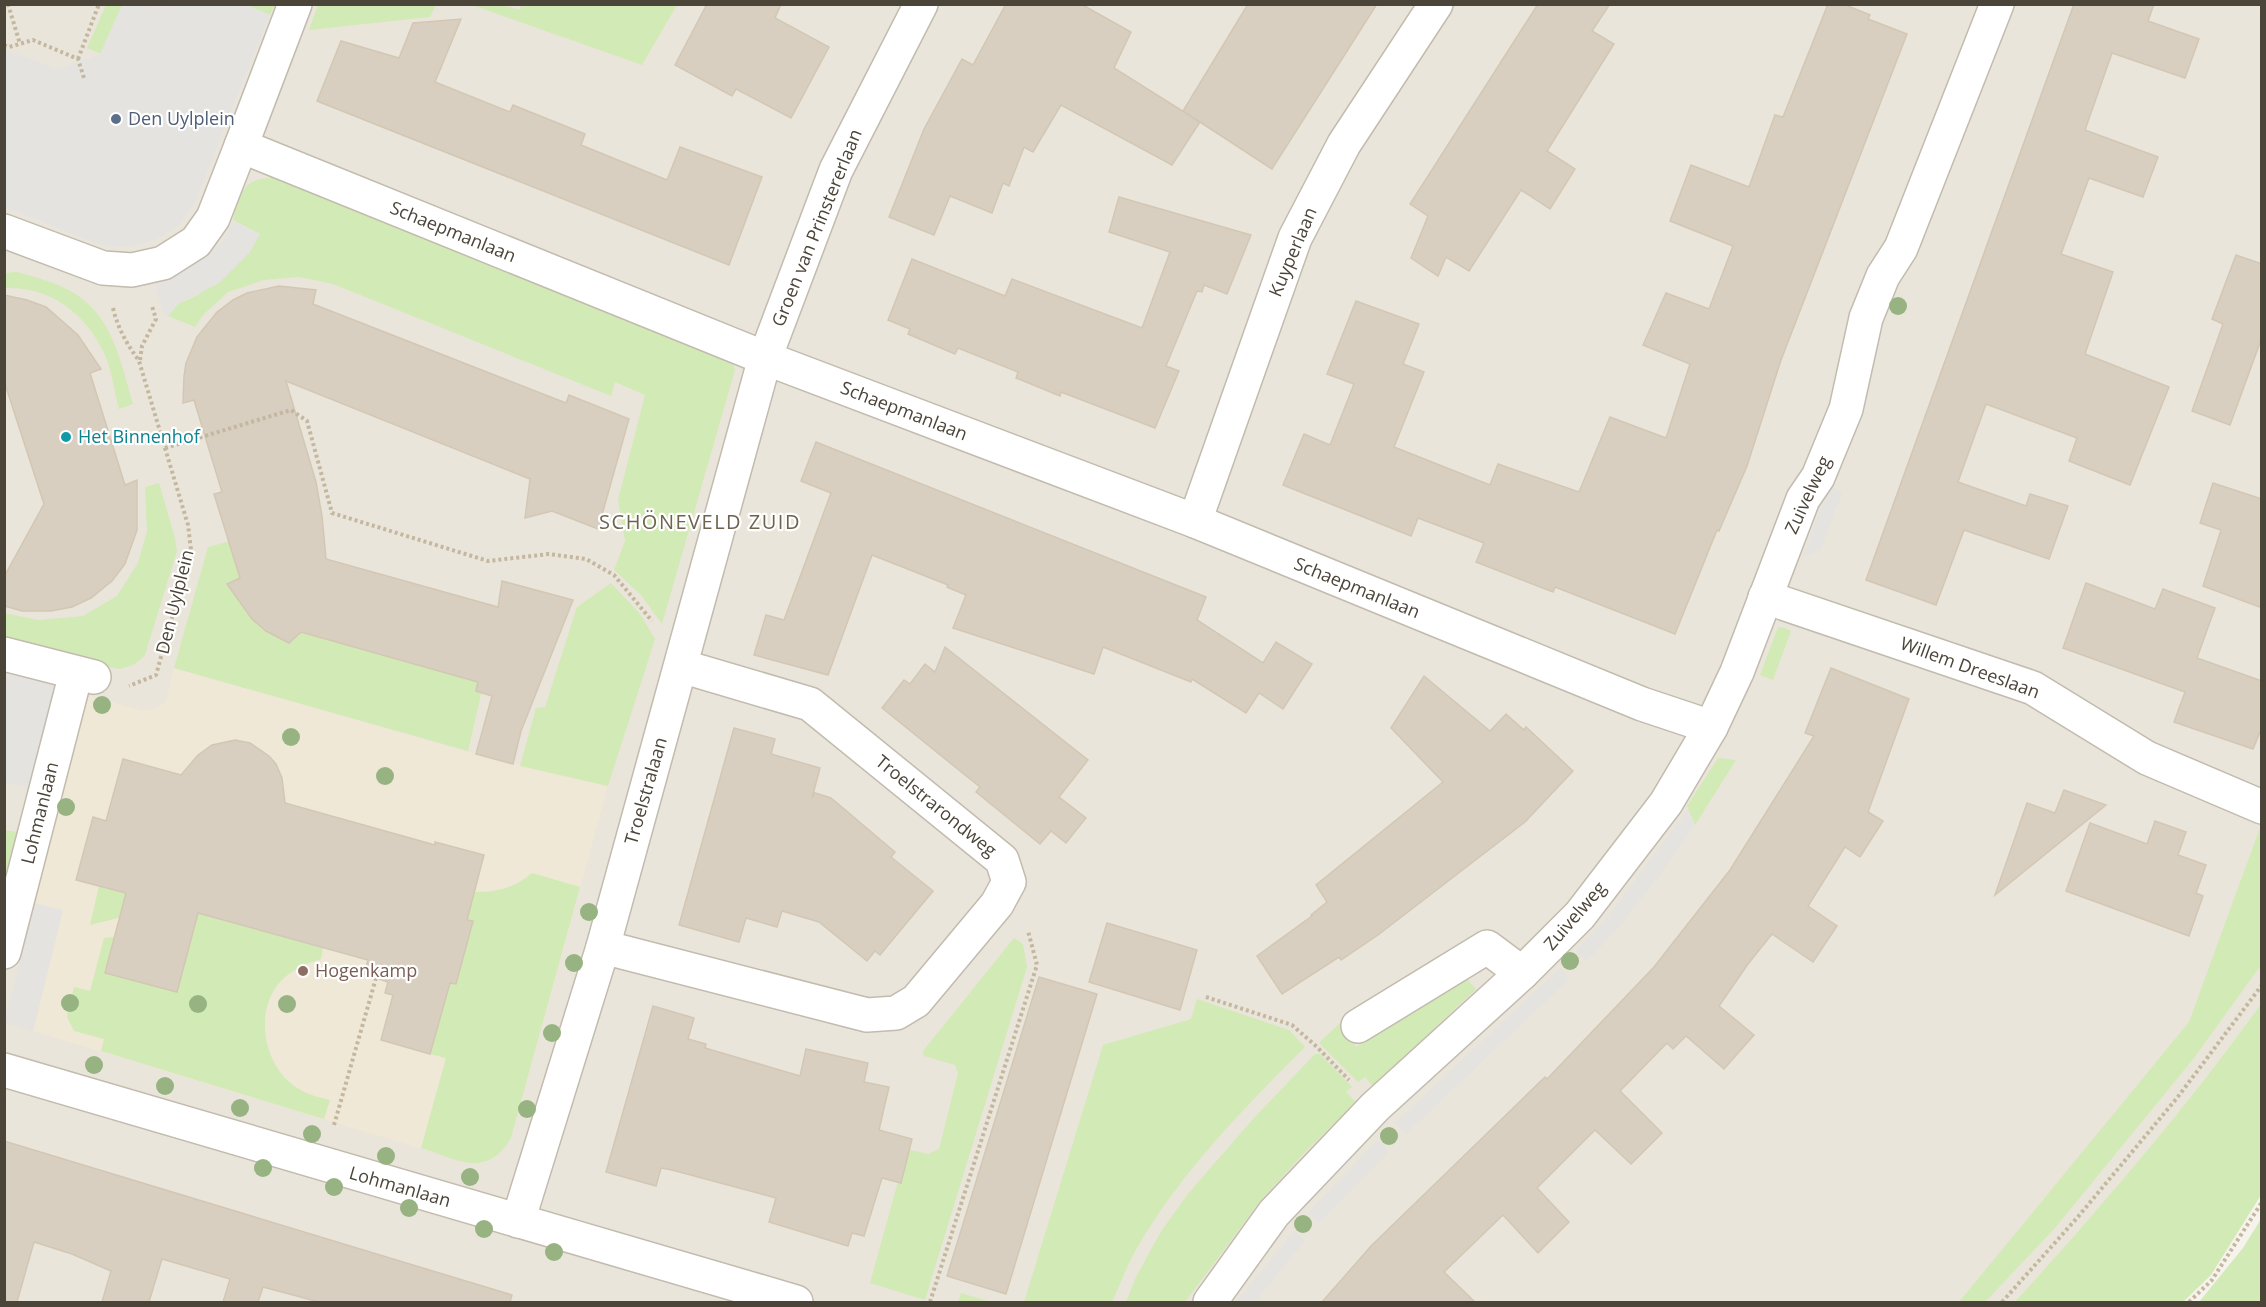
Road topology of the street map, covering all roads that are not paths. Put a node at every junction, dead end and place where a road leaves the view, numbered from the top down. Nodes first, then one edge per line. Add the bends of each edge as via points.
1 (295, 4) edge
2 (921, 4) edge
3 (1436, 4) edge
4 (1997, 4) edge
5 (241, 146) junction
6 (4, 231) edge
7 (765, 358) junction
8 (1195, 521) junction
9 (1766, 597) junction
10 (4, 654) edge
11 (681, 666) junction
12 (1711, 727) junction
13 (2262, 807) edge
14 (603, 947) junction
15 (4, 952) edge
16 (1522, 973) junction
17 (1358, 1026) dead end
18 (4, 1070) edge
19 (518, 1221) junction
20 (796, 1302) edge
21 (1210, 1302) edge

1 - 5 street
2 - 7 street, Groen van Prinstererlaan via 836,170
3 - 8 street, Kuyperlaan via 1344,144 1294,238
4 - 9 street, Zuivelweg via 1901,248 1883,276 1866,318 1846,409 1818,477 1803,499
5 - 6 street via 213,218 196,242 163,263 132,270 103,268
5 - 7 street, Schaepmanlaan
7 - 8 street, Schaepmanlaan
7 - 11 street, Troelstralaan
8 - 12 street, Schaepmanlaan via 1642,704
9 - 12 street, Zuivelweg
9 - 13 street, Willem Dreeslaan via 2033,688 2147,758
10 - 15 street, Lohmanlaan via 85,675
11 - 14 street, Troelstralaan
11 - 14 street, Troelstrarondweg via 810,704 1002,860 1009,882 998,904 916,1001 896,1013 867,1016
12 - 16 street, Zuivelweg via 1659,812 1580,915
14 - 19 street, Troelstralaan
16 - 17 street via 1487,947
16 - 21 street, Zuivelweg via 1375,1107 1274,1213
18 - 19 street, Lohmanlaan
19 - 20 street, Lohmanlaan

